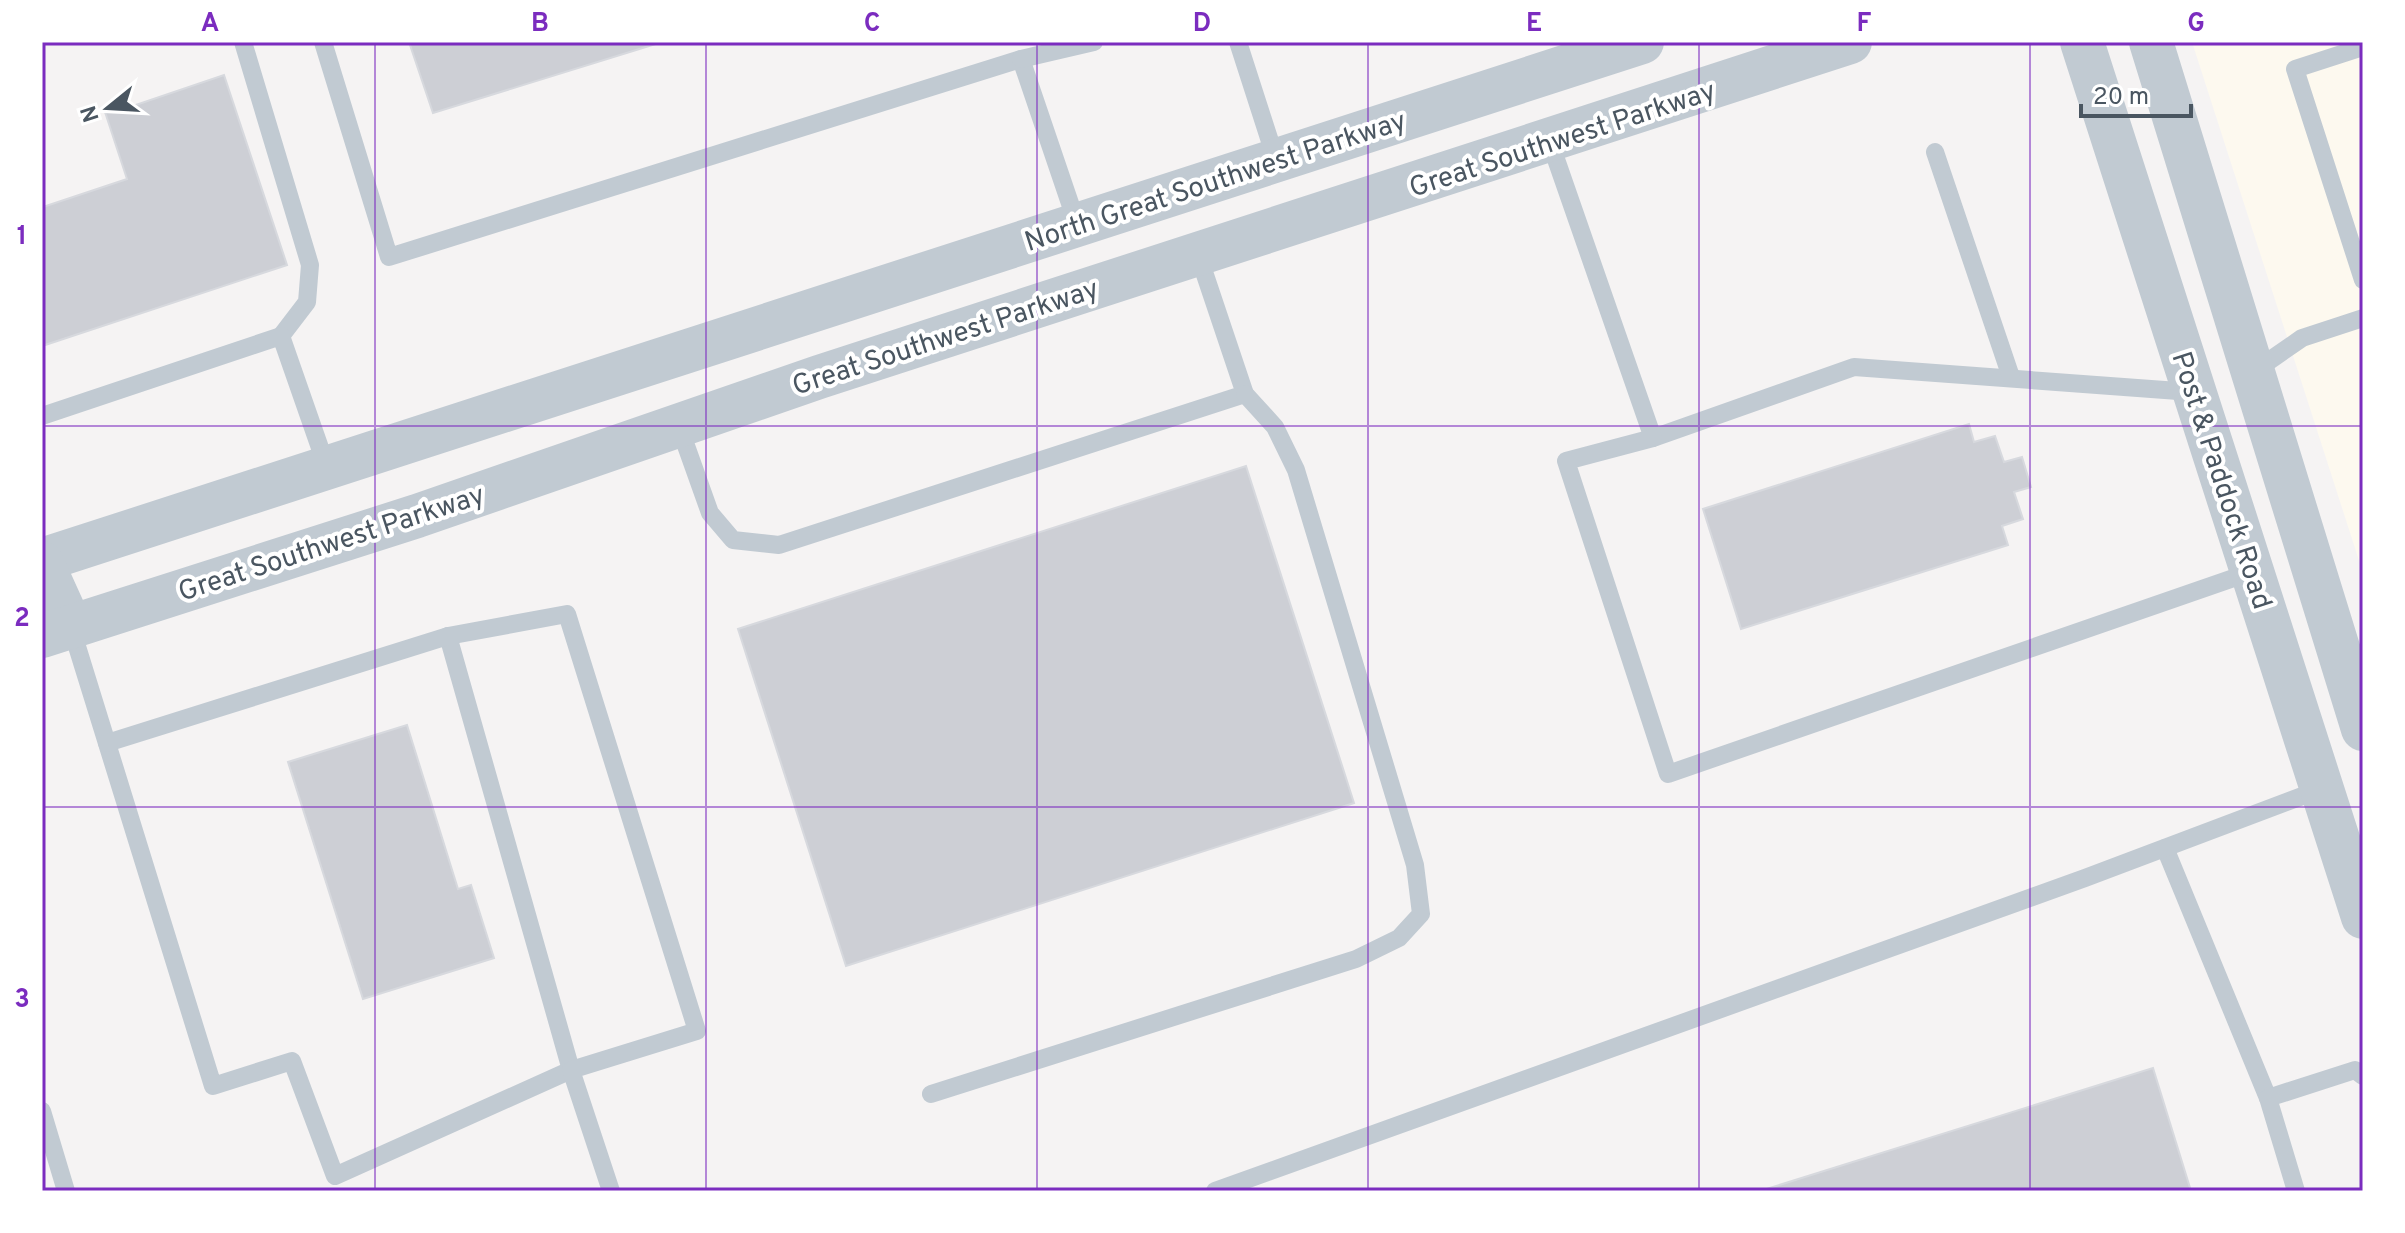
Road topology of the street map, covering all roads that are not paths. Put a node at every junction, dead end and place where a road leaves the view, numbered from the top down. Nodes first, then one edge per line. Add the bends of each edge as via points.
1 (243, 42) edge
2 (323, 42) edge
3 (1094, 42) edge
4 (1238, 42) edge
5 (1642, 42) edge
6 (1850, 42) edge
7 (2082, 42) edge
8 (2151, 42) edge
9 (2363, 47) edge
10 (1021, 59) junction
11 (1550, 142) junction
12 (1935, 152) dead end
13 (1276, 160) junction
14 (1178, 192) junction
15 (1077, 224) junction
16 (1198, 254) junction
17 (2363, 280) edge
18 (2363, 318) edge
19 (281, 336) junction
20 (2253, 372) junction
21 (2011, 377) junction
22 (2194, 392) junction
23 (1245, 394) junction
24 (42, 416) edge
25 (678, 423) junction
26 (1653, 438) junction
27 (327, 468) junction
28 (42, 562) edge
29 (2252, 571) junction
30 (56, 631) edge
31 (448, 636) junction
32 (2363, 729) edge
33 (107, 743) junction
34 (2322, 789) junction
35 (2165, 848) junction
36 (2363, 917) edge
37 (571, 1070) junction
38 (2363, 1076) edge
39 (931, 1094) dead end
40 (2268, 1098) junction
41 (42, 1111) edge
42 (337, 1183) edge
43 (66, 1191) edge
44 (611, 1191) edge
45 (1215, 1191) edge
46 (2296, 1191) edge

1 - 19 lane via 310,265 307,302
2 - 10 lane via 389,257
3 - 10 lane
4 - 13 lane
5 - 13 street, North Great Southwest Parkway
6 - 11 street, Great Southwest Parkway
7 - 22 street, Post & Paddock Road
8 - 20 street, Post & Paddock Road
9 - 17 lane via 2295,69
10 - 15 lane
11 - 16 street, Great Southwest Parkway
11 - 26 lane
12 - 21 lane
13 - 14 street, North Great Southwest Parkway
14 - 15 street, North Great Southwest Parkway
14 - 16 street
15 - 27 street, North Great Southwest Parkway
16 - 23 lane
16 - 25 street, Great Southwest Parkway
18 - 20 lane via 2302,338
19 - 24 lane
19 - 27 lane
20 - 22 street
20 - 32 street, Post & Paddock Road
21 - 22 lane
21 - 26 lane via 1854,367
22 - 29 street, Post & Paddock Road
23 - 25 lane via 779,545 733,540 710,513
23 - 39 lane via 1275,427 1296,470 1415,865 1421,914 1399,938 1356,959
25 - 30 street, Great Southwest Parkway via 417,516
26 - 29 lane via 1566,461 1668,774
27 - 28 street
28 - 30 street
29 - 34 street, Post & Paddock Road
30 - 33 lane
31 - 33 lane
31 - 37 lane
31 - 37 lane via 567,614 697,1031
33 - 42 lane via 213,1086 292,1061
34 - 35 lane
34 - 36 street, Post & Paddock Road
35 - 40 lane
35 - 45 lane
37 - 42 lane
37 - 44 lane
38 - 40 lane via 2355,1070
40 - 46 lane
41 - 43 lane

